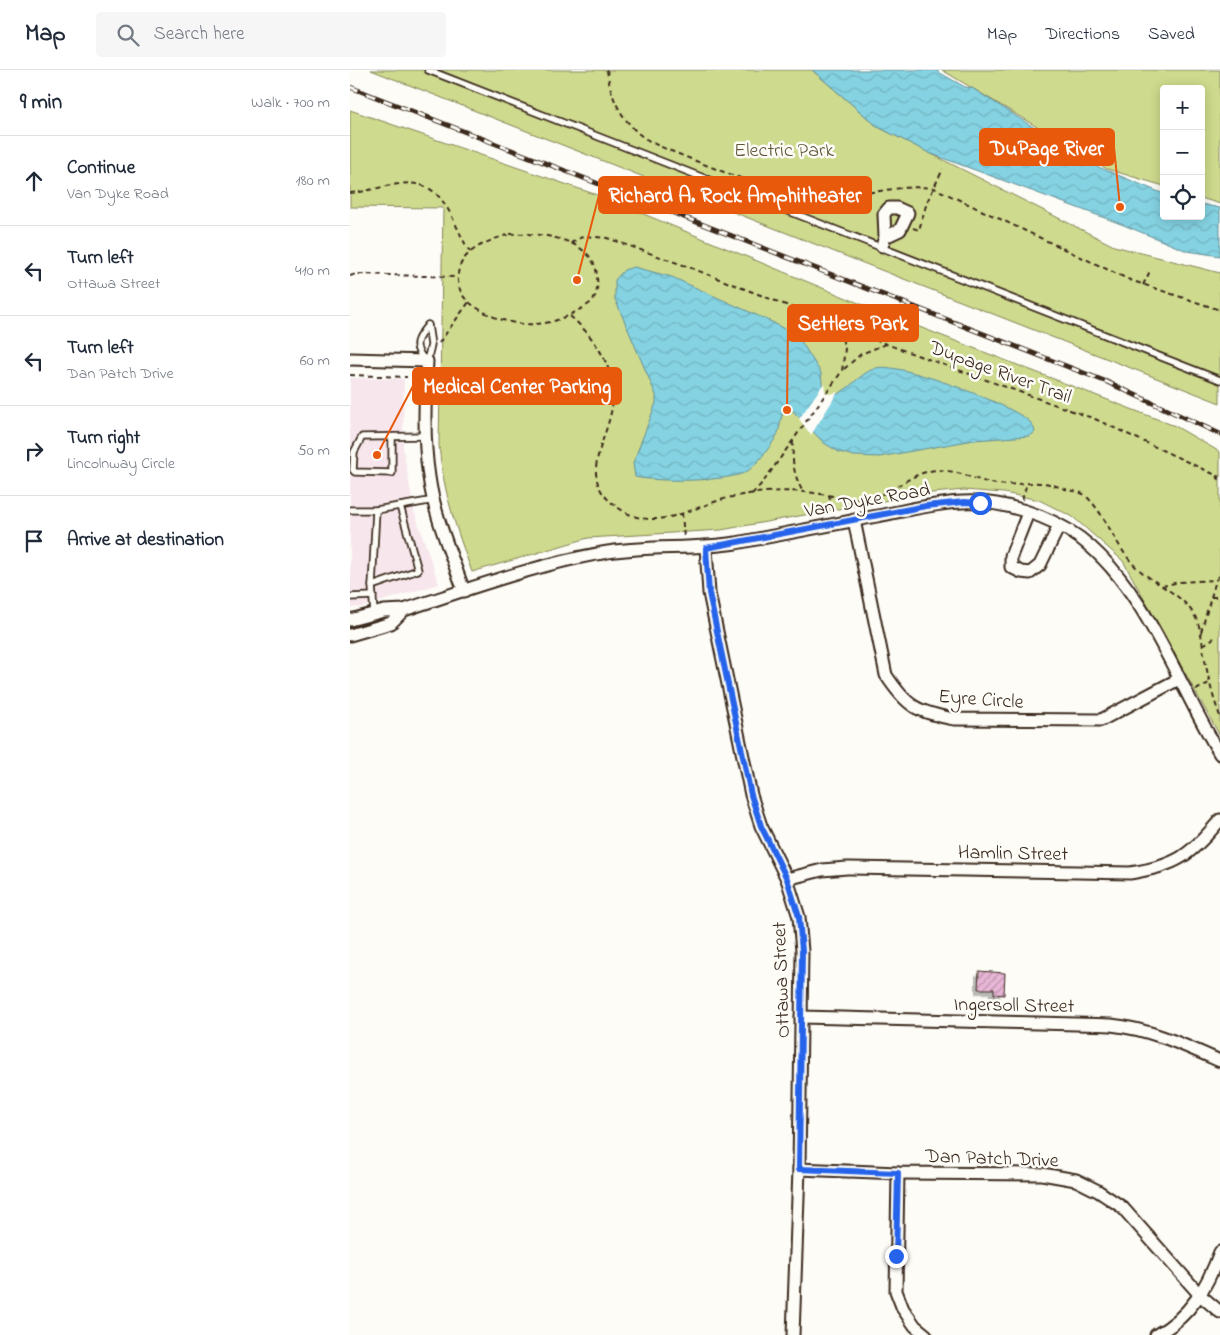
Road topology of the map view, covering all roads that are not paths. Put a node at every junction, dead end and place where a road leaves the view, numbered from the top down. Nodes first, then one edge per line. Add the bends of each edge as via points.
1 (428, 70) edge
2 (883, 242) junction
3 (350, 359) edge
4 (427, 362) junction
5 (1220, 380) edge
6 (425, 436) junction
7 (392, 437) junction
8 (435, 500) junction
9 (400, 506) junction
10 (350, 510) edge
11 (376, 510) junction
12 (1023, 512) junction
13 (854, 520) junction
14 (1060, 526) junction
15 (706, 548) junction
16 (372, 586) junction
17 (464, 591) junction
18 (373, 596) junction
19 (350, 597) edge
20 (404, 610) junction
21 (374, 613) junction
22 (350, 620) edge
23 (350, 634) edge
24 (1179, 679) junction
25 (1220, 754) edge
26 (1220, 820) edge
27 (787, 879) junction
28 (801, 1018) junction
29 (1220, 1061) edge
30 (799, 1169) junction
31 (898, 1173) junction
32 (1220, 1252) edge
33 (1200, 1295) junction
34 (1220, 1312) edge
35 (793, 1335) edge
36 (926, 1335) edge
37 (1156, 1335) edge

1 - 2 lane
2 - 2 street via 900,230 908,213 890,208 883,218
2 - 5 lane
3 - 4 street
4 - 4 lane via 431,345 428,325 416,345 417,352
4 - 6 street
6 - 7 lane
6 - 8 street via 429,479
7 - 7 lane via 362,437 354,452 353,470 392,473
8 - 9 lane
8 - 17 street
9 - 11 lane
9 - 16 lane via 418,570
10 - 11 lane
11 - 16 lane
12 - 13 street, Van Dyke Road via 997,505 964,502
12 - 14 street, Van Dyke Road
12 - 14 street via 1011,556 1012,567 1021,572 1030,573 1040,565
13 - 15 street, Van Dyke Road
13 - 24 street, Eyre Circle via 886,675 900,696 915,708 954,719 1101,720
14 - 24 street, Van Dyke Road via 1097,552 1120,576
15 - 17 street, Van Dyke Road via 605,553 561,562
15 - 27 street, Ottawa Street via 709,593 751,795 761,826
16 - 18 lane
17 - 20 street, Van Dyke Road
18 - 19 lane
18 - 21 lane
20 - 21 street, Van Dyke Road
20 - 23 street, Van Dyke Road via 391,623
21 - 22 street, Van Dyke Road
24 - 25 street, Van Dyke Road
26 - 27 street, Hamlin Street via 1182,859 1159,869 1130,873 847,868 822,870
27 - 28 street, Ottawa Street via 799,917
28 - 29 street, Ingersoll Street via 1118,1025 1164,1036
28 - 30 street, Ottawa Street
30 - 31 street, Dan Patch Drive
30 - 35 street, Ottawa Street
31 - 33 street, Dan Patch Drive via 1042,1174 1076,1180 1122,1207
31 - 36 street via 896,1291 907,1315
32 - 33 street
33 - 34 street, Dan Patch Drive
33 - 37 street via 1184,1316

